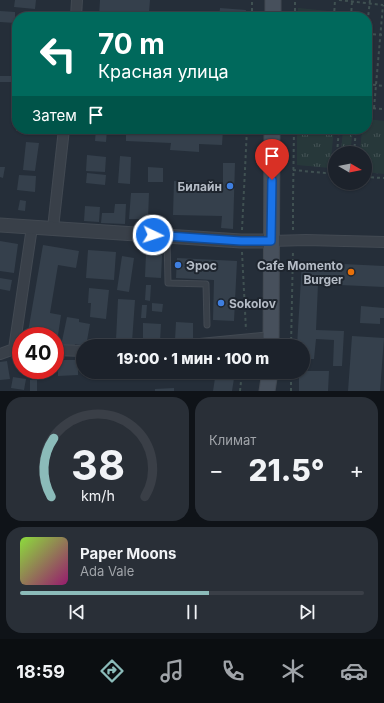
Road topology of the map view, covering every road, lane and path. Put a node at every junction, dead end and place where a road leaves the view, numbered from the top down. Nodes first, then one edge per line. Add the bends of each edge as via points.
1 (78, 0) edge
2 (252, 0) edge
3 (273, 0) edge
4 (295, 0) edge
5 (335, 0) edge
6 (339, 0) edge
7 (352, 1) edge
8 (370, 2) edge
9 (384, 5) edge
10 (77, 12) edge
11 (252, 12) edge
12 (273, 12) edge
13 (295, 12) edge
14 (334, 12) edge
15 (351, 12) edge
16 (369, 12) edge
17 (372, 34) edge
18 (380, 35) junction
19 (384, 35) edge
20 (372, 85) edge
21 (376, 85) junction
22 (384, 86) edge
23 (374, 108) joint
24 (384, 109) edge
25 (63, 134) edge
26 (272, 134) edge
27 (339, 134) edge
28 (356, 134) edge
29 (338, 146) edge
30 (355, 146) edge
31 (293, 170) dead end
32 (328, 173) edge
33 (372, 177) edge
34 (384, 178) edge
35 (0, 225) edge
36 (32, 227) junction
37 (53, 228) junction
38 (167, 236) junction
39 (271, 241) junction
40 (384, 242) edge
41 (206, 325) dead end
42 (21, 327) edge
43 (271, 339) edge
44 (64, 350) edge
45 (76, 350) edge
46 (12, 351) edge
47 (0, 354) edge
48 (241, 379) edge
49 (269, 379) edge
50 (291, 379) edge
51 (240, 391) edge
52 (267, 391) edge
53 (291, 391) edge

1 - 10 street
2 - 11 path
3 - 12 main road
4 - 13 path
5 - 14 path
6 - 7 path
7 - 8 path
7 - 15 path
8 - 9 path
8 - 16 path
9 - 18 path
17 - 18 path
18 - 19 path
18 - 21 path
20 - 21 path
21 - 22 path
21 - 23 path
23 - 24 path
25 - 37 street
26 - 39 main road
27 - 29 path
28 - 30 path
31 - 32 path
33 - 34 path
35 - 36 street
36 - 37 street
36 - 42 street
37 - 38 street
38 - 39 street
38 - 41 lane via 168,283 206,284
39 - 40 street
39 - 43 main road
44 - 45 street
46 - 47 street
48 - 51 path
49 - 52 main road
50 - 53 path

